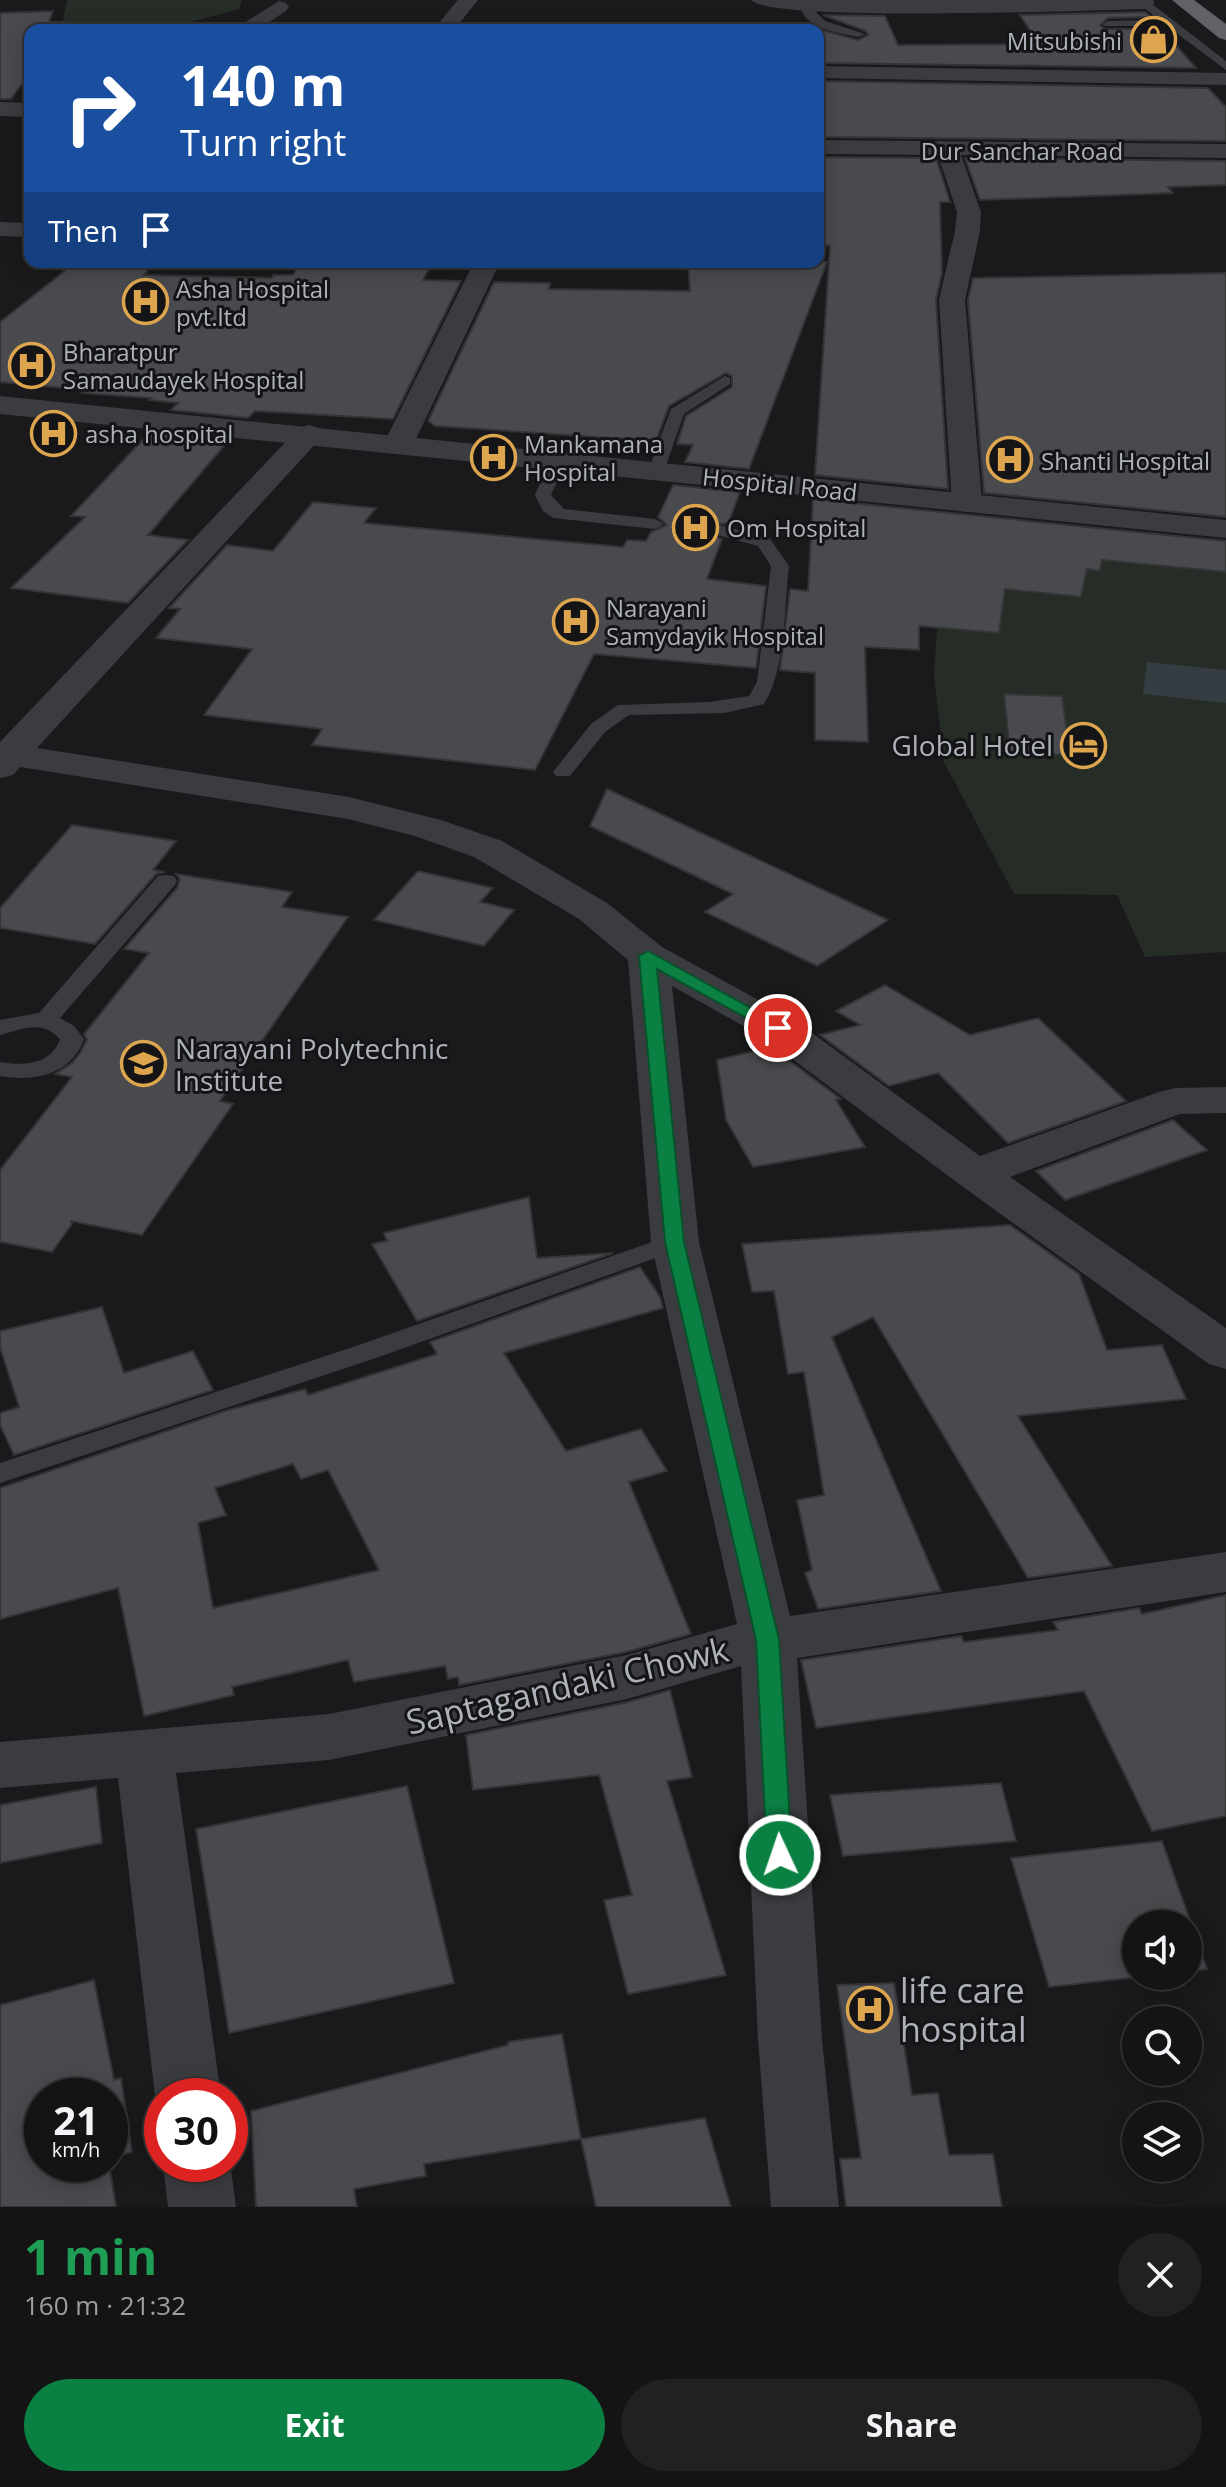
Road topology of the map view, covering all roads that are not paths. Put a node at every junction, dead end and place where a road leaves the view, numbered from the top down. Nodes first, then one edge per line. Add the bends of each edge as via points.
1 (468, 0) edge
2 (761, 0) edge
3 (1182, 0) edge
4 (1143, 2) edge
5 (804, 6) junction
6 (279, 7) dead end
7 (252, 24) edge
8 (448, 24) edge
9 (819, 24) edge
10 (1108, 24) dead end
11 (824, 26) edge
12 (1166, 28) junction
13 (859, 34) dead end
14 (1226, 34) edge
15 (1226, 67) edge
16 (824, 72) edge
17 (1226, 79) edge
18 (0, 109) edge
19 (24, 110) edge
20 (824, 147) edge
21 (947, 150) junction
22 (1226, 151) edge
23 (0, 229) edge
24 (24, 230) edge
25 (484, 268) edge
26 (725, 381) dead end
27 (0, 405) edge
28 (309, 434) junction
29 (399, 443) junction
30 (558, 461) junction
31 (656, 471) junction
32 (967, 503) junction
33 (655, 524) dead end
34 (1226, 529) edge
35 (720, 530) dead end
36 (4, 758) edge
37 (563, 772) dead end
38 (166, 881) dead end
39 (648, 956) junction
40 (45, 1021) junction
41 (0, 1028) edge
42 (0, 1070) edge
43 (1226, 1100) edge
44 (975, 1174) junction
45 (675, 1242) junction
46 (1226, 1352) edge
47 (0, 1473) edge
48 (1226, 1572) edge
49 (768, 1640) junction
50 (144, 1754) junction
51 (0, 1765) edge
52 (186, 2078) edge
53 (199, 2182) edge
54 (202, 2207) edge
55 (805, 2207) edge

1 - 8 street
2 - 5 street
3 - 14 highway
4 - 5 street
4 - 12 lane
5 - 9 lane
6 - 7 street
10 - 12 lane
11 - 13 lane
12 - 15 lane via 1181,32
16 - 17 street
18 - 19 street
20 - 21 street, Dur Sanchar Road
21 - 22 street, Dur Sanchar Road
21 - 32 street via 969,222 952,300
23 - 24 street
25 - 29 street
26 - 31 lane via 677,412
27 - 28 street, Hospital Road
28 - 29 street, Hospital Road
28 - 36 street
29 - 30 street, Hospital Road
30 - 31 street, Hospital Road
30 - 33 lane via 543,495 559,514
31 - 32 street, Hospital Road
32 - 34 street, Hospital Road
35 - 37 lane via 760,539 774,549 780,566 766,682 757,700 714,707 625,709 595,729
36 - 39 street via 349,808 428,828 488,849 547,881
38 - 40 lane
39 - 44 street via 778,1028
39 - 45 street
40 - 41 lane via 23,1020
40 - 42 lane via 68,1031 72,1039 65,1055 44,1068
43 - 44 street via 1175,1101
44 - 46 street
45 - 47 lane via 366,1352
45 - 49 street
48 - 49 street, Saptagandaki Chowk
49 - 50 street, Saptagandaki Chowk via 627,1677 329,1737
49 - 55 street via 790,2039
50 - 51 street, Saptagandaki Chowk
50 - 52 street
53 - 54 street

